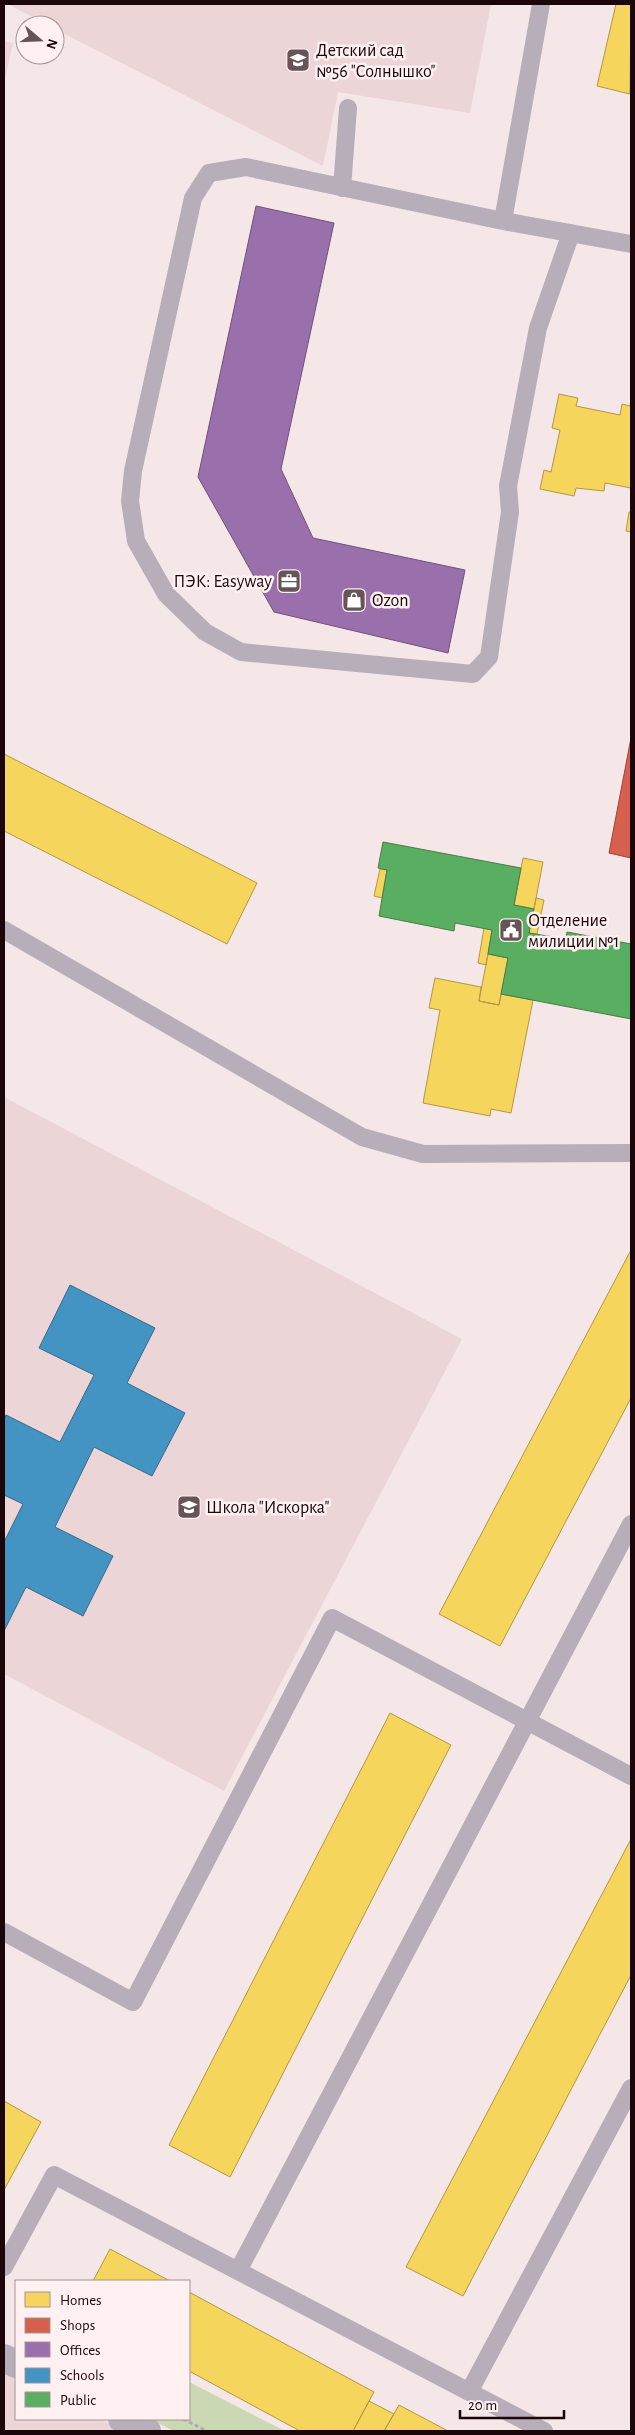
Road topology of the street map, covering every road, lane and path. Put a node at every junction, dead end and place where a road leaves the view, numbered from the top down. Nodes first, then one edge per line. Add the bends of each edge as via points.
1 (541, 4) edge
2 (348, 108) dead end
3 (342, 188) junction
4 (503, 221) junction
5 (571, 233) junction
6 (631, 244) edge
7 (4, 930) edge
8 (631, 1153) edge
9 (631, 1524) edge
10 (528, 1721) junction
11 (631, 1776) edge
12 (4, 1932) edge
13 (631, 2088) edge
14 (4, 2267) edge
15 (238, 2271) junction
16 (469, 2392) junction
17 (124, 2420) edge
18 (185, 2420) edge
19 (147, 2431) edge
20 (207, 2431) edge
21 (544, 2431) edge

1 - 4 lane
2 - 3 lane
3 - 4 lane
3 - 5 lane via 246,167 209,173 193,198 132,471 130,501 136,541 166,594 205,632 241,652 474,674 482,666 489,657 510,512 508,486 538,328
4 - 5 lane
5 - 6 lane
7 - 8 lane via 362,1137 423,1154
9 - 10 lane
10 - 11 lane
10 - 12 lane via 332,1618 133,2002
10 - 15 lane
13 - 16 lane
14 - 15 lane via 54,2175
15 - 16 lane
16 - 21 lane
17 - 19 street
18 - 20 path

